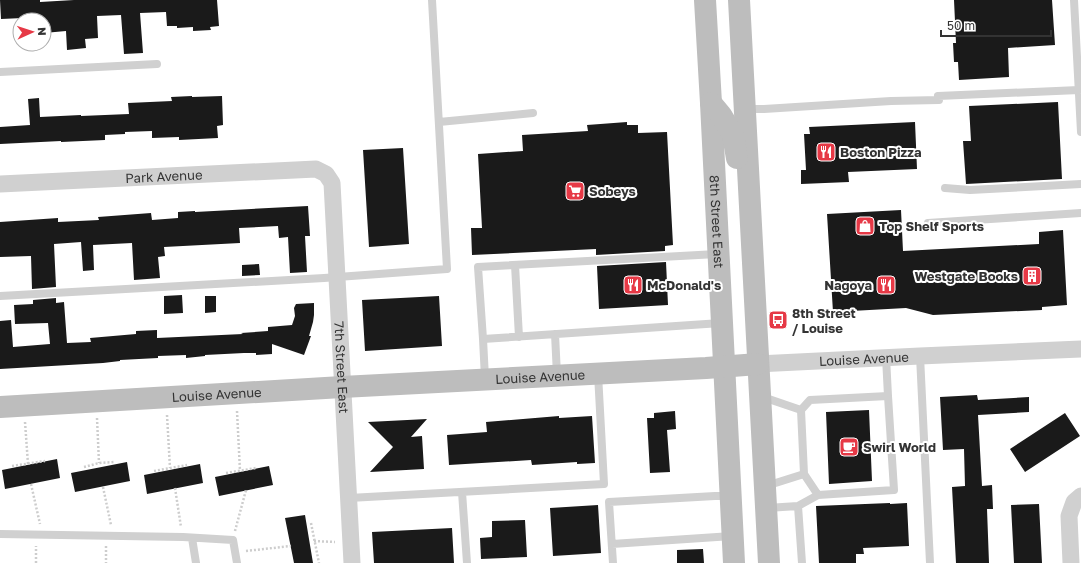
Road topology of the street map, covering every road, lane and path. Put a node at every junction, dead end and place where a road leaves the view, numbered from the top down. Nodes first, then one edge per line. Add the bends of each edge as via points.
1 (432, 0) edge
2 (705, 0) edge
3 (740, 0) edge
4 (1074, 0) edge
5 (157, 64) dead end
6 (0, 72) edge
7 (1079, 90) junction
8 (711, 103) junction
9 (745, 109) junction
10 (533, 113) dead end
11 (439, 122) junction
12 (1081, 132) edge
13 (326, 174) joint
14 (0, 184) edge
15 (1081, 184) edge
16 (945, 188) dead end
17 (1081, 214) edge
18 (928, 222) dead end
19 (751, 233) junction
20 (718, 254) junction
21 (515, 265) junction
22 (337, 277) junction
23 (0, 296) edge
24 (722, 323) junction
25 (555, 334) junction
26 (520, 336) junction
27 (483, 339) junction
28 (1081, 349) edge
29 (920, 356) junction
30 (886, 357) junction
31 (758, 364) junction
32 (724, 366) junction
33 (598, 374) junction
34 (557, 376) junction
35 (485, 379) junction
36 (342, 387) junction
37 (760, 396) junction
38 (888, 396) junction
39 (0, 407) edge
40 (236, 408) dead end
41 (801, 410) junction
42 (167, 412) dead end
43 (97, 414) dead end
44 (25, 419) dead end
45 (45, 461) dead end
46 (115, 462) dead end
47 (100, 463) junction
48 (28, 464) junction
49 (187, 465) dead end
50 (12, 466) dead end
51 (84, 467) dead end
52 (170, 468) junction
53 (256, 468) dead end
54 (154, 471) dead end
55 (240, 471) junction
56 (226, 473) dead end
57 (804, 474) junction
58 (32, 484) dead end
59 (103, 486) dead end
60 (765, 486) junction
61 (175, 488) dead end
62 (246, 490) dead end
63 (462, 492) junction
64 (818, 495) junction
65 (731, 496) junction
66 (1081, 496) edge
67 (348, 498) junction
68 (798, 506) junction
69 (766, 509) junction
70 (311, 523) dead end
71 (0, 534) edge
72 (40, 534) junction
73 (109, 535) junction
74 (733, 536) junction
75 (183, 537) junction
76 (192, 538) junction
77 (233, 540) junction
78 (314, 541) junction
79 (336, 542) dead end
80 (612, 544) junction
81 (291, 546) dead end
82 (235, 552) junction
83 (36, 563) edge
84 (106, 563) edge
85 (196, 563) edge
86 (237, 563) edge
87 (319, 563) edge
88 (352, 563) edge
89 (467, 563) edge
90 (613, 563) edge
91 (734, 563) edge
92 (769, 563) edge
93 (802, 563) edge
94 (930, 563) edge
95 (1071, 563) edge

1 - 11 lane
2 - 8 main road, 8th Street East
3 - 9 main road
4 - 7 lane
5 - 6 lane
7 - 9 lane via 938,96 939,100
7 - 12 lane
8 - 19 main road via 734,135 741,202
8 - 20 main road, 8th Street East
9 - 19 main road
10 - 11 lane
11 - 22 lane via 447,269
13 - 14 street, Park Avenue via 316,169
13 - 22 street, 7th Street East via 332,183
15 - 16 lane via 970,190
17 - 18 lane
19 - 31 main road
20 - 21 lane
20 - 24 main road, 8th Street East
21 - 26 lane
21 - 27 lane via 478,268
22 - 23 lane
22 - 36 street, 7th Street East
24 - 25 lane
24 - 32 main road, 8th Street East
25 - 26 lane
25 - 34 lane
26 - 27 lane
27 - 35 lane
28 - 29 street, Louise Avenue
29 - 30 street, Louise Avenue
29 - 94 lane
30 - 31 street, Louise Avenue
30 - 38 lane
31 - 32 main road, Louise Avenue
31 - 37 main road
32 - 33 main road, Louise Avenue
32 - 65 main road, 8th Street East
33 - 34 main road, Louise Avenue
33 - 63 lane via 604,484
34 - 35 main road, Louise Avenue
35 - 36 main road, Louise Avenue
36 - 39 main road, Louise Avenue
36 - 67 street, 7th Street East
37 - 41 lane
37 - 60 main road
38 - 41 lane via 810,400
38 - 64 lane via 894,490
40 - 55 path
41 - 57 lane
42 - 52 path
43 - 47 path
44 - 48 path
45 - 48 path
46 - 47 path
47 - 51 path
48 - 50 path
49 - 52 path
52 - 54 path
53 - 55 path
55 - 56 path
57 - 60 lane
57 - 64 lane
58 - 72 path
59 - 73 path
60 - 69 main road
61 - 75 path
62 - 77 path
63 - 67 lane
63 - 89 lane
64 - 68 lane
65 - 74 main road, 8th Street East
65 - 80 lane via 609,502
66 - 95 street via 1074,502 1068,516
67 - 88 street, 7th Street East
68 - 69 lane
68 - 93 lane
69 - 92 main road
70 - 78 path
71 - 72 lane
72 - 73 lane
72 - 83 path
73 - 75 lane
73 - 84 path
74 - 80 lane
74 - 91 main road, 8th Street East
75 - 76 lane
76 - 77 lane
76 - 85 lane
77 - 82 lane
78 - 79 path
78 - 87 path
80 - 90 lane
81 - 82 path
82 - 86 lane

